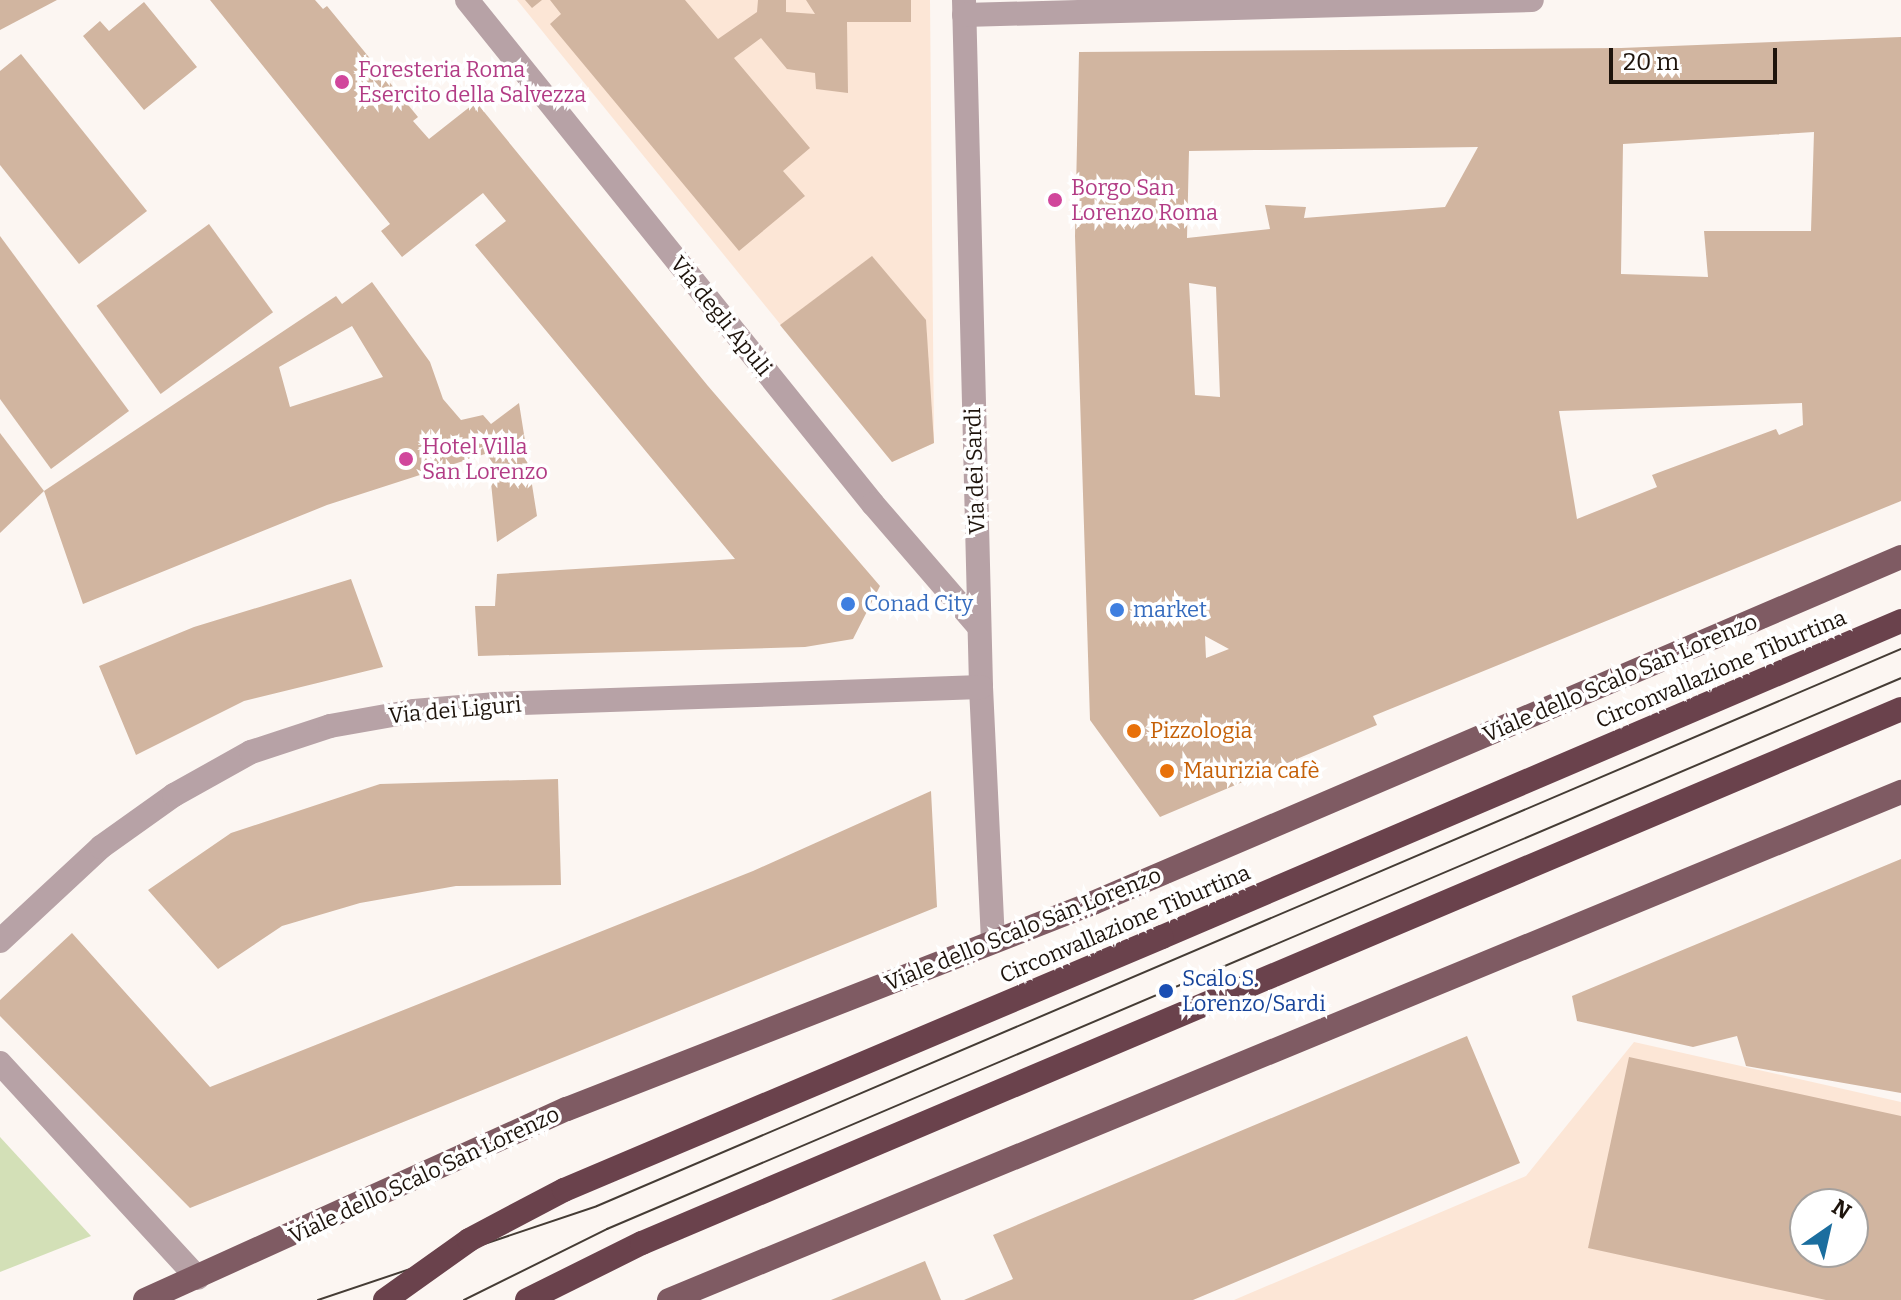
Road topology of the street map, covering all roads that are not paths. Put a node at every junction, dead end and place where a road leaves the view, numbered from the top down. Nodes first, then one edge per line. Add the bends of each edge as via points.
1 (467, 0) edge
2 (1532, 0) edge
3 (964, 8) edge
4 (1901, 557) edge
5 (1901, 621) edge
6 (979, 627) junction
7 (981, 687) junction
8 (1901, 709) edge
9 (1901, 792) edge
10 (0, 941) edge
11 (993, 942) junction
12 (0, 1063) edge
13 (198, 1278) junction
14 (145, 1300) edge
15 (385, 1300) edge
16 (527, 1300) edge
17 (669, 1300) edge

1 - 6 street, Via degli Apuli via 873,504
2 - 3 street
3 - 6 street, Via dei Sardi
4 - 11 main road, Viale dello Scalo San Lorenzo
5 - 15 highway, Circonvallazione Tiburtina, bridge via 610,1169 505,1218
6 - 7 street, Via dei Sardi
7 - 10 street, Via dei Liguri via 496,704 330,726 251,752 174,795 101,847
7 - 11 street, Via dei Sardi
8 - 16 highway via 642,1243
9 - 17 main road
11 - 13 main road, Viale dello Scalo San Lorenzo via 567,1109
12 - 13 street
13 - 14 main road, Viale dello Scalo San Lorenzo

